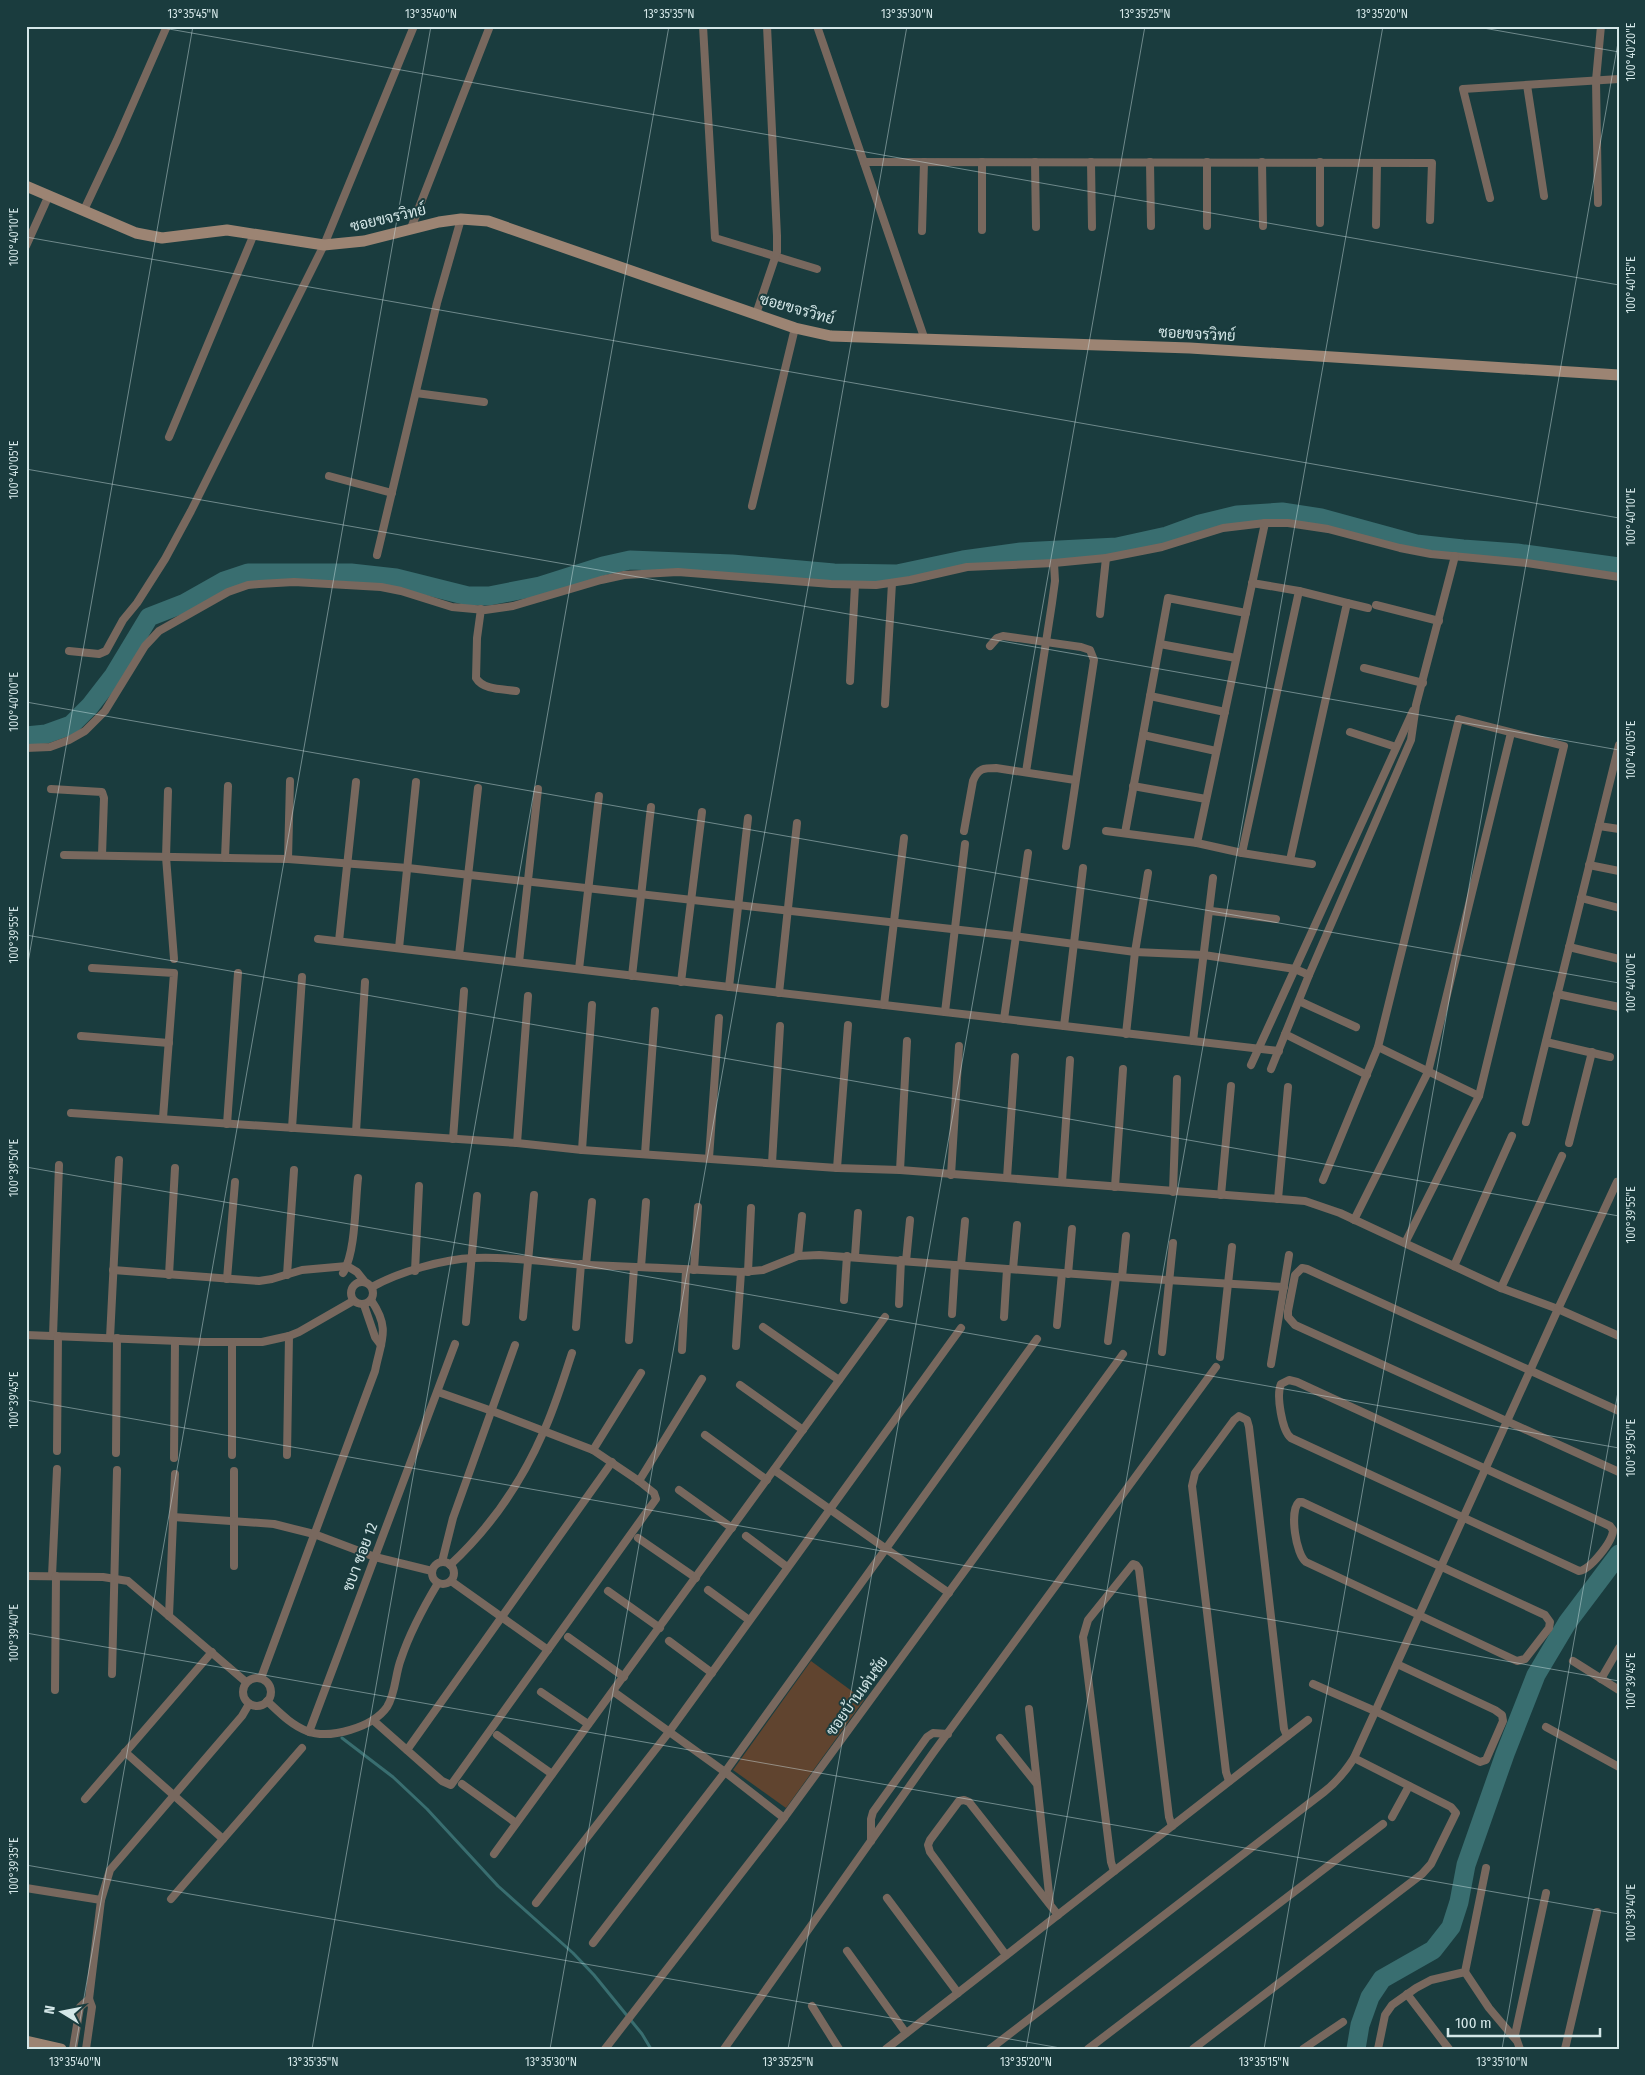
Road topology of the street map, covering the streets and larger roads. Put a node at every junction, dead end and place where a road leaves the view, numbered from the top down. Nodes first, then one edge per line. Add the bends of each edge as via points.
1 (167, 26) edge
2 (414, 26) edge
3 (490, 26) edge
4 (703, 26) edge
5 (767, 26) edge
6 (816, 26) edge
7 (1601, 26) edge
8 (1619, 79) edge
9 (1596, 80) junction
10 (1527, 85) junction
11 (864, 162) junction
12 (924, 162) junction
13 (982, 162) junction
14 (1035, 162) junction
15 (1091, 162) junction
16 (1150, 162) junction
17 (1207, 162) junction
18 (1262, 162) junction
19 (1320, 162) junction
20 (1377, 162) junction
21 (26, 186) edge
22 (49, 195) junction
23 (1544, 196) dead end
24 (1490, 198) dead end
25 (1598, 203) dead end
26 (84, 210) junction
27 (460, 219) junction
28 (1430, 220) dead end
29 (1320, 223) dead end
30 (1376, 225) dead end
31 (1092, 226) dead end
32 (1151, 226) dead end
33 (1207, 226) dead end
34 (1263, 226) dead end
35 (1036, 227) dead end
36 (411, 228) junction
37 (982, 230) dead end
38 (922, 231) dead end
39 (254, 234) junction
40 (324, 245) junction
41 (26, 246) edge
42 (775, 258) junction
43 (817, 269) dead end
44 (756, 314) junction
45 (795, 328) junction
46 (926, 340) junction
47 (1619, 375) edge
48 (416, 393) junction
49 (484, 402) dead end
50 (169, 437) dead end
51 (329, 476) dead end
52 (392, 493) junction
53 (752, 506) dead end
54 (1265, 523) junction
55 (377, 555) dead end
56 (1455, 556) junction
57 (1106, 558) junction
58 (1054, 563) junction
59 (1619, 577) edge
60 (892, 583) junction
61 (1252, 583) junction
62 (855, 584) junction
63 (1299, 591) junction
64 (1347, 603) junction
65 (1376, 605) dead end
66 (1368, 608) dead end
67 (481, 609) junction
68 (1246, 613) junction
69 (1100, 614) dead end
70 (1439, 621) junction
71 (1046, 641) junction
72 (1160, 644) junction
73 (990, 646) dead end
74 (69, 650) dead end
75 (1236, 658) junction
76 (1364, 668) dead end
77 (850, 681) dead end
78 (1423, 683) junction
79 (516, 691) dead end
80 (1150, 696) junction
81 (885, 704) dead end
82 (1416, 705) junction
83 (1225, 712) junction
84 (1350, 732) dead end
85 (1511, 733) junction
86 (1143, 735) junction
87 (1619, 745) edge
88 (1396, 747) junction
89 (27, 748) edge
90 (1216, 751) junction
91 (1026, 772) junction
92 (1615, 776) edge
93 (1075, 780) junction
94 (290, 781) dead end
95 (356, 782) dead end
96 (416, 782) dead end
97 (228, 786) dead end
98 (1134, 786) junction
99 (478, 788) dead end
100 (51, 789) dead end
101 (538, 789) dead end
102 (168, 791) dead end
103 (599, 796) dead end
104 (1206, 799) junction
105 (650, 807) dead end
106 (702, 812) dead end
107 (748, 818) dead end
108 (797, 823) dead end
109 (1599, 826) junction
110 (1619, 830) edge
111 (964, 831) dead end
112 (1106, 831) dead end
113 (1125, 833) junction
114 (904, 838) dead end
115 (1196, 843) junction
116 (965, 844) dead end
117 (1066, 846) dead end
118 (1028, 853) dead end
119 (1242, 853) junction
120 (64, 855) dead end
121 (102, 856) junction
122 (166, 857) junction
123 (225, 858) junction
124 (288, 859) junction
125 (1290, 860) junction
126 (347, 863) junction
127 (1312, 864) dead end
128 (1589, 865) junction
129 (408, 868) junction
130 (1083, 868) dead end
131 (1619, 871) edge
132 (1148, 873) dead end
133 (468, 875) junction
134 (1214, 878) dead end
135 (528, 882) junction
136 (588, 888) junction
137 (642, 894) junction
138 (1581, 898) junction
139 (691, 899) junction
140 (739, 904) junction
141 (1619, 908) edge
142 (787, 910) junction
143 (1211, 911) junction
144 (1276, 918) dead end
145 (893, 922) junction
146 (955, 929) junction
147 (1014, 936) junction
148 (318, 939) dead end
149 (339, 941) junction
150 (1074, 944) junction
151 (1569, 947) junction
152 (399, 948) junction
153 (1135, 952) junction
154 (459, 955) junction
155 (1204, 955) junction
156 (174, 959) dead end
157 (1619, 959) edge
158 (519, 962) junction
159 (92, 968) dead end
160 (1295, 969) junction
161 (579, 970) junction
162 (238, 973) dead end
163 (1309, 975) junction
164 (632, 976) junction
165 (302, 977) dead end
166 (365, 982) dead end
167 (681, 982) junction
168 (729, 987) junction
169 (464, 991) dead end
170 (779, 993) junction
171 (1557, 994) junction
172 (528, 996) dead end
173 (1299, 1001) junction
174 (592, 1005) dead end
175 (884, 1005) junction
176 (1619, 1007) edge
177 (655, 1011) dead end
178 (945, 1012) junction
179 (719, 1018) dead end
180 (1004, 1019) junction
181 (848, 1025) dead end
182 (780, 1026) dead end
183 (1064, 1026) junction
184 (1356, 1027) dead end
185 (1126, 1034) junction
186 (1285, 1034) junction
187 (81, 1036) dead end
188 (907, 1041) dead end
189 (1193, 1041) junction
190 (1546, 1042) junction
191 (169, 1043) junction
192 (959, 1046) dead end
193 (1378, 1046) junction
194 (1259, 1049) junction
195 (1279, 1052) junction
196 (1592, 1052) junction
197 (1015, 1057) dead end
198 (1610, 1057) dead end
199 (1070, 1060) dead end
200 (1251, 1064) dead end
201 (1124, 1069) dead end
202 (1271, 1069) dead end
203 (1428, 1072) junction
204 (1367, 1075) junction
205 (1177, 1078) dead end
206 (1231, 1086) dead end
207 (1288, 1087) dead end
208 (1479, 1096) junction
209 (71, 1113) dead end
210 (163, 1118) junction
211 (1526, 1122) dead end
212 (227, 1124) junction
213 (292, 1128) junction
214 (356, 1132) junction
215 (1512, 1136) dead end
216 (453, 1139) junction
217 (518, 1143) junction
218 (1570, 1143) dead end
219 (582, 1150) junction
220 (645, 1154) junction
221 (1562, 1156) dead end
222 (709, 1158) junction
223 (119, 1160) dead end
224 (772, 1163) junction
225 (59, 1165) dead end
226 (175, 1168) dead end
227 (837, 1168) junction
228 (294, 1170) dead end
229 (900, 1170) junction
230 (951, 1174) junction
231 (358, 1178) dead end
232 (1007, 1178) junction
233 (1323, 1180) dead end
234 (235, 1182) dead end
235 (1062, 1182) junction
236 (1618, 1182) edge
237 (418, 1186) dead end
238 (1115, 1187) junction
239 (1172, 1192) junction
240 (1221, 1194) junction
241 (534, 1195) dead end
242 (476, 1196) dead end
243 (1278, 1199) junction
244 (592, 1202) dead end
245 (646, 1202) dead end
246 (698, 1207) dead end
247 (751, 1208) dead end
248 (858, 1213) dead end
249 (802, 1216) dead end
250 (910, 1220) dead end
251 (1354, 1220) junction
252 (965, 1221) dead end
253 (1017, 1225) dead end
254 (1072, 1229) dead end
255 (1126, 1236) dead end
256 (1173, 1243) dead end
257 (1405, 1243) junction
258 (1232, 1247) dead end
259 (1289, 1255) dead end
260 (798, 1256) junction
261 (851, 1256) junction
262 (472, 1258) junction
263 (528, 1260) junction
264 (903, 1260) junction
265 (583, 1264) junction
266 (958, 1265) junction
267 (1454, 1266) junction
268 (638, 1267) junction
269 (345, 1269) junction
270 (1010, 1269) junction
271 (113, 1270) junction
272 (690, 1270) junction
273 (415, 1271) junction
274 (744, 1272) junction
275 (1065, 1273) junction
276 (169, 1275) junction
277 (287, 1275) junction
278 (1119, 1277) junction
279 (227, 1279) junction
280 (1170, 1280) junction
281 (365, 1282) junction
282 (1228, 1283) junction
283 (354, 1285) junction
284 (372, 1287) junction
285 (1284, 1288) junction
286 (1501, 1288) junction
287 (353, 1300) junction
288 (371, 1300) junction
289 (844, 1300) dead end
290 (899, 1304) dead end
291 (364, 1305) junction
292 (1558, 1309) junction
293 (952, 1314) dead end
294 (1004, 1316) dead end
295 (523, 1317) dead end
296 (885, 1318) dead end
297 (466, 1322) dead end
298 (1057, 1325) dead end
299 (1619, 1325) edge
300 (576, 1327) dead end
301 (763, 1327) dead end
302 (961, 1328) dead end
303 (26, 1335) edge
304 (1617, 1335) edge
305 (55, 1336) junction
306 (289, 1336) junction
307 (113, 1338) junction
308 (1037, 1339) dead end
309 (175, 1340) junction
310 (629, 1340) dead end
311 (1108, 1341) dead end
312 (232, 1343) junction
313 (455, 1344) dead end
314 (381, 1345) junction
315 (515, 1345) dead end
316 (736, 1346) dead end
317 (682, 1350) dead end
318 (1162, 1352) dead end
319 (572, 1353) dead end
320 (1123, 1354) dead end
321 (1220, 1357) dead end
322 (1271, 1364) dead end
323 (1216, 1367) dead end
324 (1530, 1370) junction
325 (641, 1373) dead end
326 (702, 1379) dead end
327 (839, 1380) junction
328 (740, 1385) dead end
329 (438, 1392) junction
330 (492, 1411) junction
331 (1619, 1411) edge
332 (1507, 1421) junction
333 (802, 1430) junction
334 (544, 1432) junction
335 (705, 1435) dead end
336 (593, 1450) junction
337 (57, 1451) dead end
338 (116, 1453) dead end
339 (232, 1455) dead end
340 (288, 1455) dead end
341 (174, 1458) dead end
342 (612, 1462) junction
343 (57, 1469) dead end
344 (1486, 1469) junction
345 (117, 1470) dead end
346 (774, 1470) junction
347 (234, 1471) dead end
348 (1619, 1472) edge
349 (175, 1474) dead end
350 (639, 1480) junction
351 (766, 1480) junction
352 (679, 1490) dead end
353 (829, 1509) junction
354 (174, 1516) junction
355 (1463, 1518) junction
356 (233, 1520) junction
357 (732, 1528) junction
358 (314, 1534) junction
359 (746, 1536) dead end
360 (638, 1538) dead end
361 (886, 1549) junction
362 (375, 1557) junction
363 (442, 1562) junction
364 (450, 1565) junction
365 (234, 1566) dead end
366 (1441, 1566) junction
367 (787, 1567) junction
368 (432, 1571) junction
369 (26, 1576) edge
370 (54, 1576) junction
371 (116, 1578) junction
372 (696, 1578) junction
373 (451, 1581) junction
374 (438, 1584) junction
375 (708, 1590) dead end
376 (608, 1591) dead end
377 (949, 1593) junction
378 (169, 1616) junction
379 (502, 1616) junction
380 (1419, 1616) junction
381 (749, 1620) junction
382 (660, 1628) junction
383 (568, 1637) dead end
384 (669, 1641) dead end
385 (1619, 1648) edge
386 (548, 1650) junction
387 (212, 1652) junction
388 (1573, 1661) dead end
389 (1397, 1664) junction
390 (712, 1673) junction
391 (112, 1674) dead end
392 (624, 1677) junction
393 (261, 1678) junction
394 (1601, 1679) junction
395 (246, 1682) junction
396 (1313, 1684) dead end
397 (55, 1690) dead end
398 (1619, 1690) edge
399 (541, 1692) dead end
400 (614, 1692) junction
401 (267, 1701) junction
402 (249, 1704) junction
403 (1029, 1709) dead end
404 (1375, 1711) junction
405 (1308, 1720) dead end
406 (374, 1721) junction
407 (588, 1724) junction
408 (1546, 1728) dead end
409 (309, 1732) junction
410 (669, 1732) junction
411 (948, 1734) junction
412 (497, 1735) dead end
413 (1287, 1736) junction
414 (1000, 1738) dead end
415 (302, 1748) dead end
416 (407, 1750) junction
417 (125, 1752) junction
418 (1354, 1758) junction
419 (1619, 1767) edge
420 (724, 1772) junction
421 (552, 1774) junction
422 (1229, 1781) junction
423 (462, 1784) dead end
424 (1037, 1784) junction
425 (1409, 1786) junction
426 (174, 1795) junction
427 (84, 1799) dead end
428 (1392, 1817) dead end
429 (784, 1818) junction
430 (516, 1823) junction
431 (1384, 1824) dead end
432 (1172, 1826) junction
433 (223, 1839) junction
434 (871, 1841) junction
435 (494, 1854) dead end
436 (1486, 1868) dead end
437 (1114, 1871) junction
438 (26, 1888) edge
439 (1546, 1893) dead end
440 (887, 1898) dead end
441 (171, 1899) dead end
442 (101, 1900) junction
443 (536, 1903) dead end
444 (1050, 1905) junction
445 (1597, 1912) dead end
446 (1058, 1915) junction
447 (593, 1943) dead end
448 (847, 1951) dead end
449 (1006, 1955) junction
450 (1465, 1972) junction
451 (958, 1993) junction
452 (1407, 1994) junction
453 (89, 1999) junction
454 (812, 2006) dead end
455 (1343, 2022) dead end
456 (906, 2033) junction
457 (26, 2041) edge
458 (1519, 2045) edge
459 (47, 2047) edge
460 (61, 2049) edge
461 (73, 2049) edge
462 (86, 2049) edge
463 (605, 2049) edge
464 (724, 2049) edge
465 (839, 2049) edge
466 (886, 2049) edge
467 (990, 2049) edge
468 (1088, 2049) edge
469 (1193, 2049) edge
470 (1303, 2049) edge
471 (1378, 2049) edge
472 (1449, 2049) edge
473 (1565, 2049) edge

1 - 26 street
2 - 40 street
3 - 36 street
4 - 42 street via 714,236 720,241
5 - 42 street via 777,236
6 - 11 street
7 - 9 street
8 - 9 street
9 - 10 street
9 - 25 street
10 - 23 street
10 - 24 street via 1463,89
11 - 12 street
11 - 46 street
12 - 13 street
12 - 38 street
13 - 14 street
13 - 37 street
14 - 15 street
14 - 35 street
15 - 16 street
15 - 31 street
16 - 17 street
16 - 32 street
17 - 18 street
17 - 33 street
18 - 19 street
18 - 34 street
19 - 20 street
19 - 29 street
20 - 28 street via 1432,163
20 - 30 street
21 - 22 street, ซอยขจรวิทย์
22 - 26 street, ซอยขจรวิทย์
22 - 41 street
26 - 39 street, ซอยขจรวิทย์ via 148,236 175,237 227,230
27 - 36 street, ซอยขจรวิทย์
27 - 44 street, ซอยขจรวิทย์ via 504,226
27 - 48 street
36 - 40 street, ซอยขจรวิทย์ via 364,241
39 - 40 street, ซอยขจรวิทย์
39 - 50 street
40 - 74 street via 165,559 106,651 99,654
42 - 43 street
42 - 44 street
44 - 45 street, ซอยขจรวิทย์
45 - 46 street, ซอยขจรวิทย์ via 831,336
45 - 53 street
46 - 47 street, ซอยขจรวิทย์ via 1190,348
48 - 49 street
48 - 52 street
51 - 52 street
52 - 55 street
54 - 56 street via 1328,529 1400,548
54 - 57 street via 1223,528 1162,547
54 - 61 street
56 - 59 street
56 - 70 street
57 - 58 street
57 - 69 street
58 - 60 street via 967,567
58 - 71 street via 1055,581
60 - 62 street
60 - 81 street
61 - 63 street
61 - 68 street
62 - 67 street via 678,572 636,574 601,580 504,608
62 - 77 street
63 - 64 street
63 - 119 street
64 - 66 street
64 - 125 street
65 - 70 street
67 - 79 street via 476,678 485,686
67 - 89 street via 452,607 380,587 294,582 248,585 228,592 159,631 145,646 95,722 69,740 50,747
68 - 72 street via 1168,598
68 - 75 street
70 - 78 street
71 - 73 street via 1003,636
71 - 91 street
71 - 93 street via 1090,650 1094,660
72 - 75 street
72 - 80 street
75 - 83 street
76 - 78 street
78 - 82 street
80 - 83 street
80 - 86 street
82 - 88 street
82 - 163 street via 1411,740
83 - 90 street
84 - 88 street
85 - 193 street via 1459,719
85 - 203 street
85 - 208 street via 1564,746
86 - 90 street
86 - 98 street
87 - 92 street
88 - 160 street
90 - 104 street
91 - 93 street
91 - 111 street via 983,768 976,774
92 - 109 street
93 - 117 street
94 - 124 street
95 - 126 street
96 - 129 street
97 - 123 street
98 - 104 street
98 - 113 street
99 - 133 street
100 - 121 street via 102,792
101 - 135 street
102 - 122 street
103 - 136 street
104 - 115 street
105 - 137 street
106 - 139 street
107 - 140 street
108 - 142 street
109 - 110 street
109 - 128 street
112 - 113 street
113 - 115 street
114 - 145 street
115 - 119 street
116 - 146 street
118 - 147 street
119 - 125 street
120 - 121 street
121 - 122 street
122 - 123 street
122 - 156 street
123 - 124 street
124 - 126 street
125 - 127 street
126 - 129 street
126 - 149 street
128 - 131 street
128 - 138 street
129 - 133 street
129 - 152 street
130 - 150 street
132 - 153 street
133 - 135 street
133 - 154 street
134 - 143 street
135 - 136 street
135 - 158 street
136 - 137 street
136 - 161 street
137 - 139 street
137 - 164 street
138 - 141 street
138 - 151 street
139 - 140 street
139 - 167 street
140 - 142 street
140 - 168 street
142 - 145 street
142 - 170 street
143 - 144 street
143 - 155 street
145 - 146 street
145 - 175 street
146 - 147 street
146 - 178 street
147 - 150 street
147 - 180 street
148 - 149 street
149 - 152 street
150 - 153 street
150 - 183 street
151 - 157 street
151 - 171 street
152 - 154 street
153 - 155 street
153 - 185 street
154 - 158 street
155 - 160 street
155 - 189 street
158 - 161 street
159 - 191 street via 174,973
160 - 163 street
160 - 194 street
161 - 164 street
162 - 212 street
163 - 173 street
164 - 167 street
165 - 213 street
166 - 214 street
167 - 168 street
168 - 170 street
169 - 216 street
170 - 175 street
171 - 176 street
171 - 190 street
172 - 217 street
173 - 184 street
173 - 186 street
174 - 219 street
175 - 178 street
177 - 220 street
178 - 180 street
179 - 222 street
180 - 183 street
181 - 227 street
182 - 224 street
183 - 185 street
185 - 189 street
186 - 195 street
186 - 204 street
187 - 191 street
188 - 229 street
189 - 194 street
190 - 196 street
190 - 211 street
191 - 210 street
192 - 230 street
193 - 203 street
193 - 204 street
194 - 195 street
194 - 200 street
195 - 202 street
196 - 198 street
196 - 218 street
197 - 232 street
199 - 235 street
201 - 238 street
203 - 208 street
203 - 251 street
204 - 233 street
205 - 239 street
206 - 240 street
207 - 243 street
208 - 257 street
209 - 210 street
210 - 212 street
212 - 213 street
213 - 214 street
214 - 216 street
215 - 267 street
216 - 217 street
217 - 219 street
219 - 220 street
220 - 222 street
221 - 286 street
222 - 224 street
223 - 271 street
224 - 227 street
225 - 305 street
226 - 276 street
227 - 229 street
228 - 277 street
229 - 230 street
230 - 232 street
231 - 269 street via 350,1252
232 - 235 street
234 - 279 street
235 - 238 street
236 - 292 street
237 - 273 street
238 - 239 street
239 - 240 street
240 - 243 street
241 - 263 street
242 - 262 street
243 - 251 street via 1320,1205
244 - 265 street
245 - 268 street
246 - 272 street
247 - 274 street
248 - 261 street
249 - 260 street
250 - 264 street
251 - 257 street
252 - 266 street
253 - 270 street
254 - 275 street
255 - 278 street
256 - 280 street
257 - 267 street
258 - 282 street
259 - 285 street
260 - 261 street
260 - 274 street via 763,1270
261 - 264 street
261 - 289 street
262 - 263 street
262 - 273 street
262 - 297 street
263 - 265 street
263 - 295 street
264 - 266 street
264 - 290 street
265 - 268 street
265 - 300 street
266 - 270 street
266 - 293 street
267 - 286 street
268 - 272 street
268 - 310 street
269 - 277 street via 336,1266
269 - 281 street via 357,1272
269 - 283 street
270 - 275 street
270 - 294 street
271 - 276 street
271 - 307 street
272 - 274 street
272 - 317 street
273 - 284 street
274 - 316 street
275 - 278 street
275 - 298 street
276 - 279 street
277 - 279 street via 266,1281
278 - 280 street
278 - 311 street
280 - 282 street
280 - 318 street
281 - 283 street
281 - 284 street
282 - 285 street
282 - 321 street
283 - 287 street via 350,1292
284 - 288 street
285 - 322 street
286 - 292 street
287 - 291 street
287 - 306 street
288 - 291 street
288 - 314 street via 384,1326
291 - 314 street
292 - 304 street
292 - 324 street
296 - 327 street
299 - 304 street
301 - 327 street
302 - 353 street
303 - 305 street
305 - 307 street
305 - 337 street
306 - 312 street via 262,1342
306 - 340 street
307 - 309 street
307 - 338 street
308 - 361 street
309 - 312 street
309 - 341 street
312 - 339 street
313 - 329 street, ชบา ซอย 12
314 - 358 street
315 - 330 street
319 - 334 street
320 - 377 street, ซอยบ้านเด่นชัย
323 - 411 street
324 - 331 street
324 - 332 street
324 - 332 street via 1308,1269 1302,1268 1295,1275 1288,1317 1295,1325
325 - 336 street
326 - 350 street
327 - 333 street
328 - 333 street
329 - 330 street
329 - 362 street, ชบา ซอย 12
330 - 334 street
330 - 363 street via 453,1518
332 - 344 street
332 - 348 street
333 - 346 street
334 - 336 street
334 - 364 street via 503,1505 487,1527
335 - 351 street
336 - 342 street
342 - 350 street
342 - 379 street
343 - 370 street
344 - 355 street
344 - 355 street via 1610,1526 1613,1533 1590,1567 1579,1571
344 - 355 street via 1297,1382 1285,1381 1280,1387 1284,1429 1291,1438
345 - 371 street
346 - 351 street
346 - 353 street
347 - 356 street
349 - 354 street
350 - 386 street via 654,1493 654,1502
351 - 357 street
352 - 357 street
353 - 361 street
353 - 367 street
354 - 356 street
354 - 378 street
355 - 366 street
356 - 358 street via 274,1524
356 - 365 street
357 - 372 street
358 - 362 street
358 - 393 street
359 - 367 street
360 - 372 street
361 - 377 street
361 - 420 street
362 - 368 street
362 - 409 street, ชบา ซอย 12
363 - 364 street
363 - 368 street
364 - 373 street via 454,1573
366 - 380 street
366 - 380 street via 1544,1615 1550,1622 1549,1628 1525,1659 1517,1661
366 - 380 street via 1302,1502 1296,1505 1294,1526 1302,1559
367 - 381 street
368 - 374 street
369 - 370 street
370 - 371 street
370 - 397 street
371 - 378 street via 135,1586
371 - 391 street
372 - 382 street
373 - 374 street
373 - 379 street
374 - 406 street via 415,1621 390,1702
375 - 381 street
376 - 382 street
377 - 429 street, ซอยบ้านเด่นชัย
378 - 387 street
379 - 386 street
379 - 416 street
380 - 389 street
381 - 390 street
382 - 392 street
383 - 392 street
384 - 390 street
385 - 394 street
386 - 416 street via 451,1785
387 - 395 street
387 - 417 street
388 - 394 street
389 - 404 street
389 - 404 street via 1502,1716 1503,1721 1488,1758 1480,1762
390 - 410 street
392 - 400 street
393 - 395 street
393 - 401 street via 270,1688
394 - 398 street
395 - 402 street via 242,1693
396 - 404 street
399 - 407 street
400 - 407 street
400 - 410 street
401 - 402 street via 262,1705
401 - 409 street via 282,1716
402 - 426 street
403 - 424 street
404 - 418 street
405 - 413 street
406 - 409 street via 329,1734
406 - 416 street
407 - 421 street
408 - 419 street
410 - 420 street
410 - 443 street
411 - 434 street
411 - 434 street via 934,1733 927,1737 879,1804 871,1819
412 - 421 street
413 - 422 street
413 - 422 street via 1247,1420 1239,1416 1195,1473 1192,1486
414 - 424 street
415 - 433 street
417 - 426 street
417 - 427 street
418 - 425 street
418 - 467 street via 1337,1782
420 - 429 street
420 - 447 street
421 - 430 street
422 - 432 street
423 - 430 street
424 - 444 street
425 - 428 street
425 - 469 street via 1451,1807 1456,1813 1427,1870
426 - 433 street
426 - 442 street via 110,1870
429 - 463 street, ซอยบ้านเด่นชัย
430 - 435 street
431 - 468 street
432 - 437 street
432 - 437 street via 1139,1569 1133,1564 1088,1620 1083,1637
433 - 441 street
434 - 464 street
436 - 450 street
437 - 446 street
438 - 442 street
439 - 458 street via 1515,2035
440 - 451 street
442 - 453 street
444 - 446 street
444 - 449 street via 969,1802 959,1802 930,1840 930,1852
445 - 473 street
446 - 449 street
448 - 456 street
449 - 451 street
450 - 452 street via 1431,1980
450 - 458 street
451 - 456 street
452 - 471 street via 1385,2015
452 - 472 street
453 - 461 street via 80,2006
453 - 462 street via 92,2007
454 - 465 street
455 - 470 street
456 - 466 street
457 - 459 street
459 - 460 street

